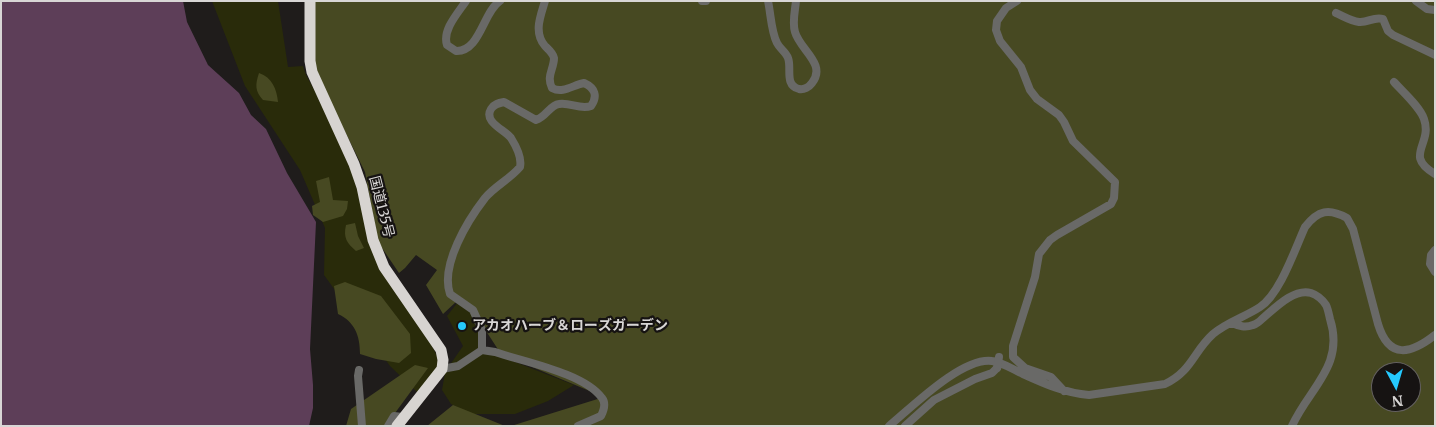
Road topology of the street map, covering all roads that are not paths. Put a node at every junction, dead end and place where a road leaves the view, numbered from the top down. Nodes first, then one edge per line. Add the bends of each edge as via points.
1 (310, 1) edge
2 (466, 1) edge
3 (500, 1) edge
4 (545, 1) edge
5 (702, 1) edge
6 (706, 1) edge
7 (768, 1) edge
8 (796, 1) edge
9 (1017, 1) edge
10 (1416, 1) edge
11 (1435, 10) edge
12 (1336, 13) dead end
13 (1435, 56) edge
14 (1394, 82) dead end
15 (1435, 174) edge
16 (1435, 250) edge
17 (1435, 272) edge
18 (1232, 322) junction
19 (1435, 335) edge
20 (482, 350) junction
21 (999, 357) dead end
22 (442, 369) junction
23 (359, 370) dead end
24 (1064, 391) junction
25 (399, 421) edge
26 (362, 426) edge
27 (388, 426) edge
28 (578, 426) edge
29 (889, 426) edge
30 (905, 426) edge
31 (1292, 426) edge

1 - 22 highway, 国道135号 via 312,72 354,164 373,240 384,266 441,350
2 - 3 street via 445,37 447,44 456,51 468,48 494,5
4 - 20 street via 538,23 542,41 554,59 550,85 556,90 565,90 584,83 591,86 595,96 591,106 555,105 536,120 504,102 497,103 489,112 492,122 510,137 520,158 520,167 486,198 462,234 447,276 450,294 473,310 481,326
5 - 6 street
7 - 8 street via 775,38 788,57 790,81 803,89 813,81 817,68 795,33
9 - 24 street via 1006,8 997,21 1000,41 1021,67 1037,99 1058,115 1073,140 1115,182 1111,204 1057,235 1039,254 1013,346 1013,357 1025,368 1051,377
10 - 11 street via 1427,9
12 - 13 street via 1360,22 1383,19 1393,35
14 - 15 street via 1424,120 1426,132 1420,162
16 - 17 street via 1430,264
18 - 19 street via 1259,308 1273,294 1311,218 1321,212 1331,212 1347,218 1353,229 1381,335 1386,342 1406,351 1421,346
18 - 24 street via 1213,334 1185,372 1166,384 1089,395
18 - 31 street via 1239,326 1256,325 1297,293 1313,293 1326,306 1334,334 1333,354 1324,375
20 - 22 street via 458,366
20 - 28 street via 574,377 597,393 605,404 601,416
21 - 30 street, bridge via 997,368 992,373 934,400
22 - 25 highway
23 - 26 street
24 - 29 street via 992,361 980,361 955,372
25 - 27 street via 394,416

